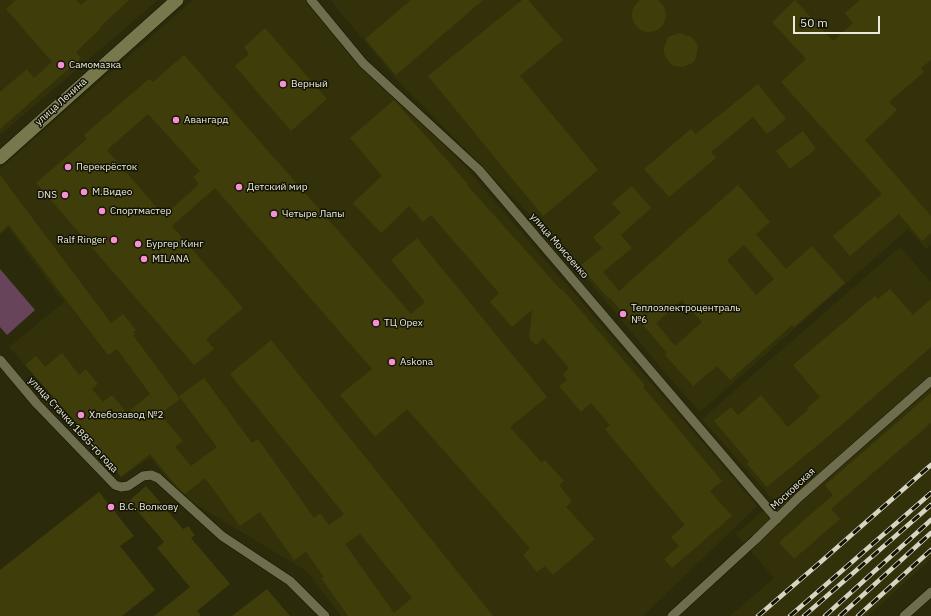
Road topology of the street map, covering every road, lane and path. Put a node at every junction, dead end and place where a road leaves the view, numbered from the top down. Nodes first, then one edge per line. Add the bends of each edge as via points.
1 (177, 0) edge
2 (311, 0) edge
3 (0, 158) edge
4 (0, 360) edge
5 (931, 381) edge
6 (777, 519) junction
7 (931, 592) edge
8 (325, 616) edge
9 (672, 616) edge
10 (904, 616) edge

1 - 3 main road, улица Ленина
2 - 6 street, улица Моисеенко via 363,63 478,170
4 - 8 street, улица Стачки 1885-го года via 37,404 114,485 128,486 143,476 152,475 158,478 222,536 290,581
5 - 6 street, Московская
6 - 9 street, Московская
7 - 10 street

